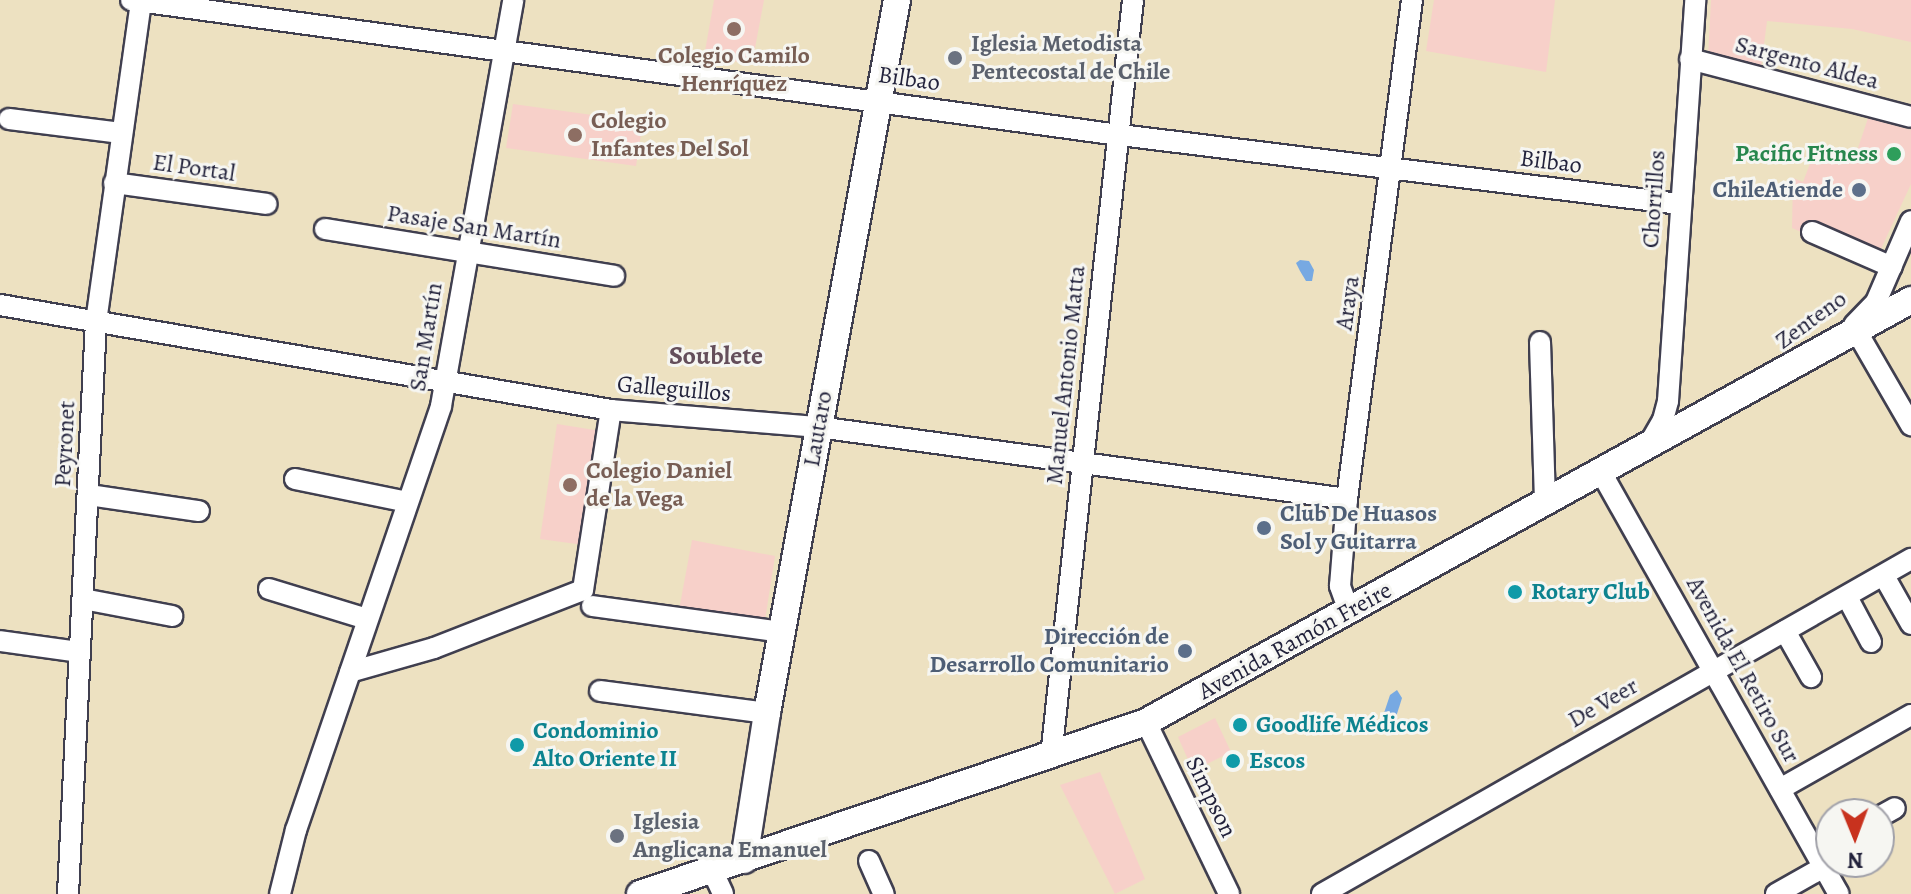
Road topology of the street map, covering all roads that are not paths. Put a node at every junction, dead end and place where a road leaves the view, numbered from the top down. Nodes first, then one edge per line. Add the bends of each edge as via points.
1 (131, 0) edge
2 (141, 0) edge
3 (513, 0) edge
4 (897, 0) edge
5 (1133, 0) edge
6 (1412, 0) edge
7 (1695, 0) edge
8 (504, 50) junction
9 (1690, 59) junction
10 (879, 101) junction
11 (1911, 117) edge
12 (9, 119) dead end
13 (121, 133) junction
14 (1119, 135) junction
15 (1392, 168) junction
16 (114, 183) junction
17 (267, 204) dead end
18 (1680, 204) junction
19 (1911, 221) edge
20 (325, 229) dead end
21 (1812, 232) dead end
22 (467, 251) junction
23 (1892, 267) junction
24 (614, 276) dead end
25 (1911, 300) edge
26 (0, 305) edge
27 (96, 322) junction
28 (1857, 332) junction
29 (1540, 342) dead end
30 (1782, 374) junction
31 (445, 382) junction
32 (1668, 401) junction
33 (611, 410) junction
34 (1693, 422) junction
35 (1911, 425) edge
36 (818, 427) junction
37 (1647, 447) junction
38 (1082, 463) junction
39 (1601, 472) junction
40 (295, 479) dead end
41 (89, 495) junction
42 (1347, 499) junction
43 (408, 502) junction
44 (1545, 504) junction
45 (199, 511) dead end
46 (1911, 559) edge
47 (1884, 576) junction
48 (269, 589) dead end
49 (1847, 597) junction
50 (83, 599) junction
51 (592, 606) dead end
52 (1349, 611) junction
53 (172, 616) dead end
54 (367, 619) junction
55 (1911, 624) edge
56 (1785, 631) junction
57 (782, 632) junction
58 (0, 641) edge
59 (1871, 642) dead end
60 (79, 652) junction
61 (1713, 671) junction
62 (350, 672) junction
63 (1811, 677) dead end
64 (600, 691) dead end
65 (767, 713) junction
66 (1911, 715) edge
67 (1146, 722) junction
68 (1051, 757) junction
69 (1780, 789) junction
70 (1815, 842) edge
71 (744, 860) junction
72 (869, 861) dead end
73 (1815, 861) edge
74 (718, 882) edge
75 (68, 894) edge
76 (280, 894) edge
77 (640, 894) edge
78 (884, 894) edge
79 (1229, 894) edge
80 (1322, 894) edge
81 (1776, 894) edge

1 - 2 street, Bilbao
2 - 8 street, Bilbao
2 - 13 street, Peyronet
3 - 8 street, San Martín
4 - 10 main road, Lautaro
5 - 14 street, Manuel Antonio Matta
6 - 15 street, Araya
7 - 9 street, Chorrillos
8 - 10 street, Bilbao
8 - 22 street, San Martín
9 - 11 street, Sargento Aldea
9 - 18 street, Chorrillos
10 - 14 street, Bilbao
10 - 36 main road, Lautaro
12 - 13 street
13 - 16 street, Peyronet
14 - 15 street, Bilbao
14 - 38 street, Manuel Antonio Matta
15 - 18 street, Bilbao
15 - 42 street, Araya
16 - 17 street, El Portal
16 - 27 street, Peyronet
18 - 32 street, Chorrillos
19 - 23 street, Zenteno
20 - 22 street, Pasaje San Martín
21 - 23 street
22 - 24 street, Pasaje San Martín
22 - 31 street, San Martín
23 - 30 street, Zenteno via 1876,302 1851,328 1799,357
25 - 28 main road, Avenida Ramón Freire
26 - 27 street, Galleguillos
27 - 31 street, Galleguillos
27 - 41 street, Peyronet
28 - 30 main road, Avenida Ramón Freire
28 - 35 street
29 - 44 street
30 - 34 main road, Avenida Ramón Freire
31 - 33 street, Galleguillos
31 - 43 street, San Martín
32 - 34 street
32 - 37 street, Chorrillos
33 - 36 street, Galleguillos
33 - 62 street via 583,590 434,648
34 - 37 main road, Avenida Ramón Freire
36 - 38 street, Galleguillos
36 - 57 main road, Lautaro
37 - 39 main road, Avenida Ramón Freire
38 - 42 street, Galleguillos
38 - 68 street, Manuel Antonio Matta
39 - 44 main road, Avenida Ramón Freire
39 - 61 street, Avenida El Retiro Sur
40 - 43 street
41 - 45 street
41 - 50 street, Peyronet
42 - 52 street, Araya via 1340,586
43 - 54 street, San Martín
44 - 52 main road, Avenida Ramón Freire
46 - 47 street, De Veer
47 - 49 street, De Veer
47 - 55 street
48 - 54 street
49 - 56 street, De Veer
49 - 59 street
50 - 53 street
50 - 60 street, Peyronet
51 - 57 street
52 - 67 main road, Avenida Ramón Freire
54 - 62 street, San Martín
56 - 61 street, De Veer
56 - 63 street
57 - 65 main road, Lautaro
58 - 60 street
60 - 75 street, Peyronet
61 - 69 street, Avenida El Retiro Sur
61 - 80 street, De Veer
62 - 76 street, San Martín
64 - 65 street
65 - 71 main road, Lautaro
66 - 69 street
67 - 68 main road, Avenida Ramón Freire
67 - 79 street, Simpson
68 - 71 main road, Avenida Ramón Freire
69 - 70 street, Avenida El Retiro Sur
71 - 74 main road, Avenida Ramón Freire
72 - 78 street
73 - 81 street
74 - 77 main road, Avenida Ramón Freire

